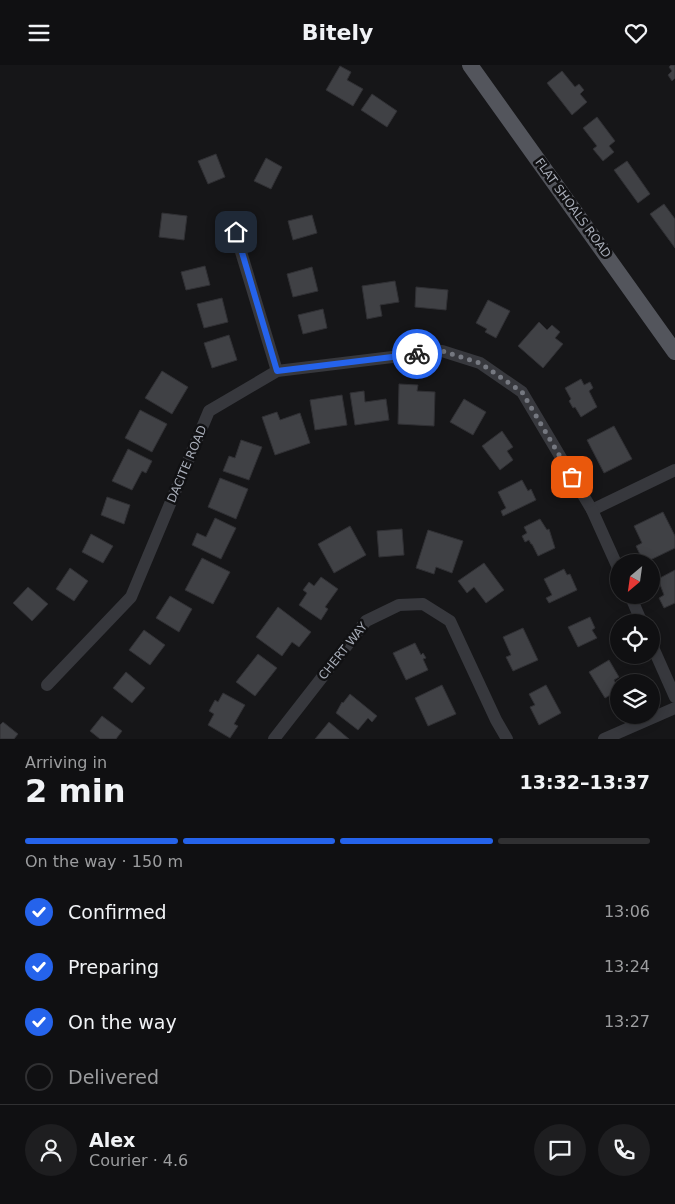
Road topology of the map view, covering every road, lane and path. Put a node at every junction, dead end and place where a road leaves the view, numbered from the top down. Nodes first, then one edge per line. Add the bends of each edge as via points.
1 (470, 65) edge
2 (236, 232) dead end
3 (675, 352) edge
4 (277, 371) junction
5 (675, 470) edge
6 (592, 510) junction
7 (612, 554) edge
8 (660, 663) edge
9 (47, 685) dead end
10 (675, 697) edge
11 (675, 708) edge
12 (274, 739) edge
13 (507, 739) edge
14 (604, 739) edge

1 - 3 main road, FLAT SHOALS ROAD
2 - 4 street
4 - 6 street, DACITE ROAD via 442,351 480,363 522,392
4 - 9 street, DACITE ROAD via 209,411 131,597
5 - 6 street
6 - 7 street, DACITE ROAD
8 - 10 street
11 - 14 street
12 - 13 street, CHERT WAY via 366,621 398,605 423,604 450,621

